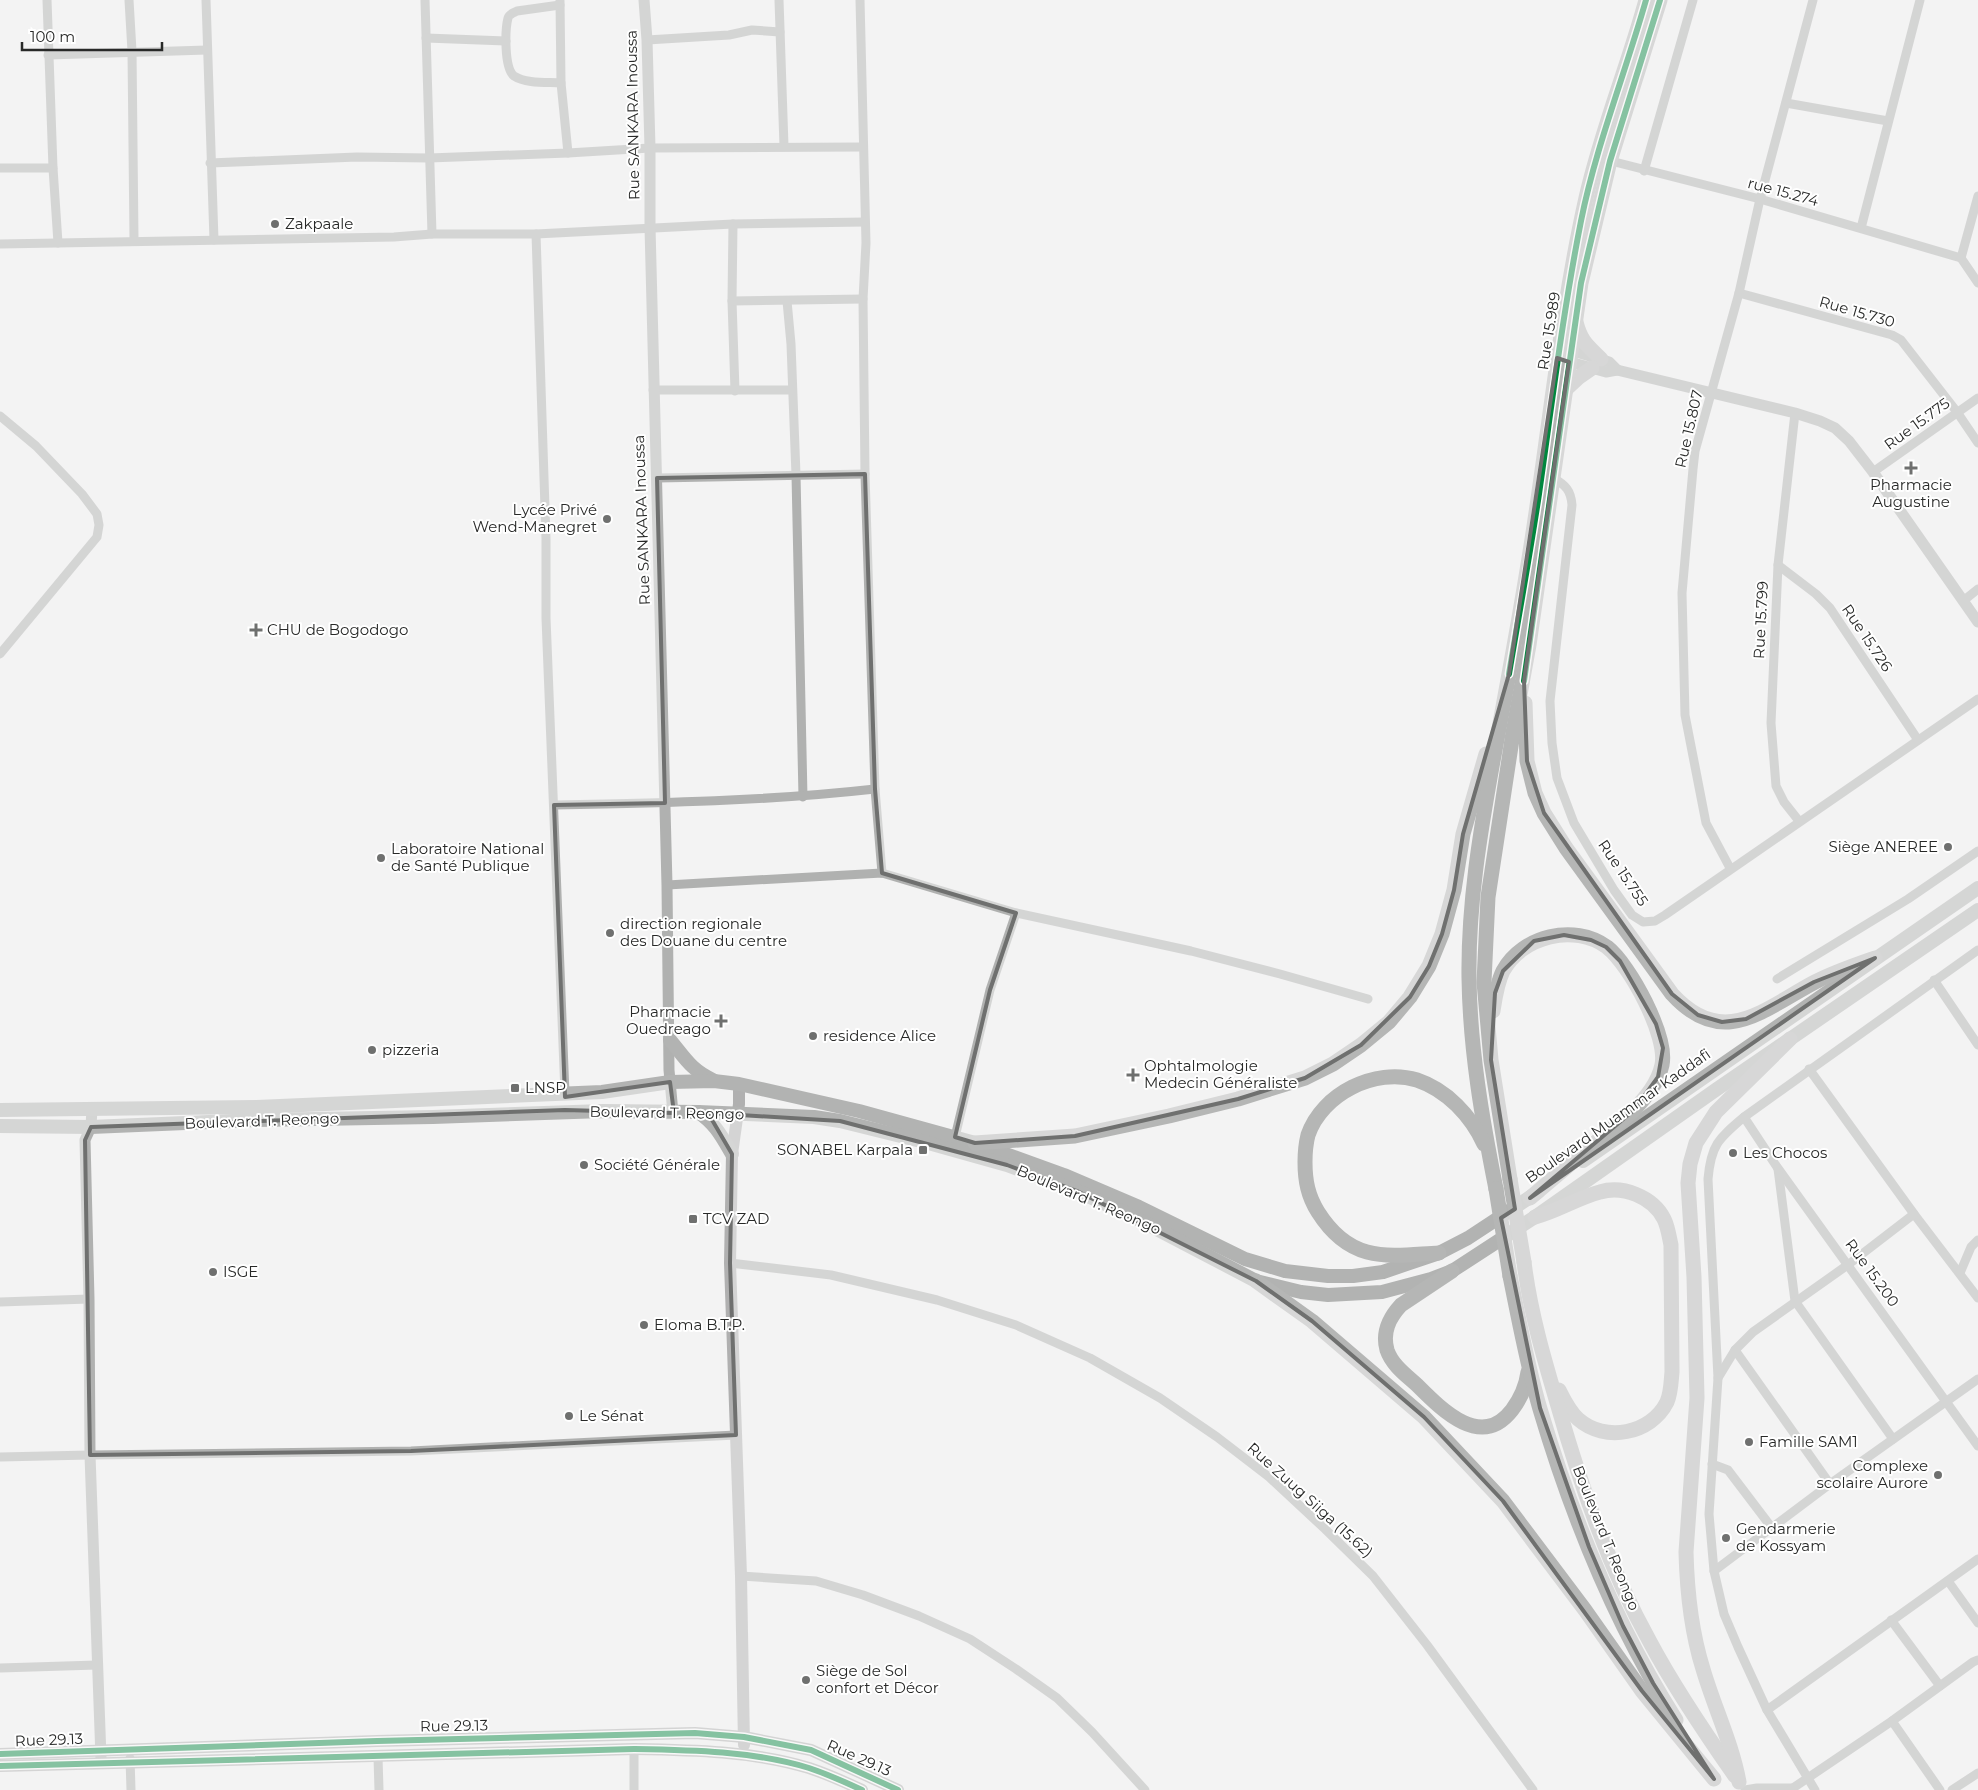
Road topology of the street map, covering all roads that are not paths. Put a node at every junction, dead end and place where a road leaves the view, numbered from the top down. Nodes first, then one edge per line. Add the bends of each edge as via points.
1 (47, 0) edge
2 (129, 0) edge
3 (206, 0) edge
4 (425, 0) edge
5 (644, 0) edge
6 (779, 0) edge
7 (860, 0) edge
8 (1646, 0) edge
9 (1660, 0) edge
10 (1693, 0) edge
11 (1813, 0) edge
12 (1920, 0) edge
13 (560, 3) edge
14 (780, 32) junction
15 (426, 38) junction
16 (647, 40) junction
17 (506, 41) junction
18 (207, 50) junction
19 (132, 52) junction
20 (48, 55) junction
21 (561, 82) junction
22 (1786, 102) junction
23 (1888, 120) junction
24 (784, 146) junction
25 (862, 147) junction
26 (650, 148) junction
27 (568, 153) junction
28 (429, 158) junction
29 (1603, 159) junction
30 (210, 163) junction
31 (0, 168) edge
32 (53, 168) junction
33 (1644, 171) junction
34 (1978, 196) edge
35 (1760, 199) junction
36 (865, 222) junction
37 (733, 224) junction
38 (650, 227) junction
39 (1861, 228) junction
40 (432, 234) junction
41 (536, 234) junction
42 (134, 240) junction
43 (214, 240) junction
44 (58, 243) junction
45 (0, 244) edge
46 (1960, 258) junction
47 (1978, 283) edge
48 (1739, 293) junction
49 (863, 299) junction
50 (732, 301) junction
51 (787, 301) junction
52 (1576, 318) junction
53 (1564, 354) junction
54 (1597, 364) junction
55 (653, 390) junction
56 (735, 390) junction
57 (792, 390) junction
58 (1565, 390) junction
59 (1711, 393) junction
60 (1978, 398) edge
61 (1957, 412) junction
62 (1795, 413) junction
63 (0, 416) edge
64 (1978, 443) edge
65 (1873, 472) junction
66 (865, 474) junction
67 (796, 475) junction
68 (657, 478) junction
69 (1553, 478) junction
70 (1778, 566) junction
71 (1978, 589) edge
72 (1963, 601) junction
73 (1978, 622) edge
74 (0, 654) edge
75 (1509, 674) junction
76 (1524, 681) junction
77 (1978, 698) edge
78 (1918, 740) junction
79 (875, 790) junction
80 (803, 797) junction
81 (665, 803) junction
82 (554, 805) junction
83 (1799, 821) junction
84 (1978, 851) edge
85 (1730, 868) junction
86 (882, 873) junction
87 (667, 885) junction
88 (1978, 888) edge
89 (1978, 910) edge
90 (1016, 913) junction
91 (1978, 950) edge
92 (1875, 958) junction
93 (1777, 979) dead end
94 (1934, 980) junction
95 (1368, 999) dead end
96 (1790, 1039) junction
97 (670, 1040) junction
98 (1978, 1045) edge
99 (1491, 1060) junction
100 (1809, 1069) junction
101 (714, 1081) junction
102 (670, 1082) junction
103 (740, 1084) junction
104 (565, 1094) junction
105 (86, 1108) junction
106 (0, 1110) edge
107 (698, 1112) junction
108 (673, 1113) junction
109 (738, 1114) junction
110 (1744, 1117) junction
111 (0, 1126) edge
112 (85, 1127) junction
113 (955, 1137) junction
114 (975, 1143) junction
115 (732, 1154) junction
116 (1489, 1156) junction
117 (1777, 1167) junction
118 (1530, 1198) junction
119 (1914, 1214) junction
120 (1535, 1217) junction
121 (1978, 1240) edge
122 (1439, 1253) junction
123 (1245, 1259) joint
124 (730, 1263) junction
125 (1848, 1264) junction
126 (1452, 1271) junction
127 (1960, 1273) junction
128 (1256, 1281) junction
129 (1978, 1298) edge
130 (89, 1300) junction
131 (1795, 1301) junction
132 (0, 1302) edge
133 (1735, 1350) junction
134 (1543, 1356) junction
135 (1529, 1365) junction
136 (1718, 1378) junction
137 (1978, 1379) edge
138 (1946, 1401) junction
139 (736, 1435) junction
140 (1893, 1439) junction
141 (1978, 1446) edge
142 (90, 1454) junction
143 (0, 1457) edge
144 (1712, 1464) junction
145 (1830, 1484) junction
146 (1772, 1528) junction
147 (1978, 1559) edge
148 (1714, 1571) junction
149 (741, 1576) junction
150 (1948, 1581) junction
151 (1891, 1620) junction
152 (1978, 1623) edge
153 (1978, 1660) edge
154 (97, 1666) junction
155 (0, 1668) edge
156 (1940, 1686) junction
157 (1767, 1710) junction
158 (1892, 1721) junction
159 (744, 1737) junction
160 (634, 1748) junction
161 (0, 1754) edge
162 (743, 1755) junction
163 (130, 1756) junction
164 (378, 1756) junction
165 (101, 1757) junction
166 (0, 1766) edge
167 (1978, 1773) edge
168 (1808, 1778) junction
169 (1718, 1785) edge
170 (1743, 1787) edge
171 (1790, 1789) edge
172 (131, 1790) edge
173 (379, 1790) edge
174 (634, 1790) edge
175 (862, 1790) edge
176 (898, 1790) edge
177 (1145, 1790) edge
178 (1533, 1790) edge
179 (1814, 1790) edge
180 (1940, 1790) edge
181 (1952, 1790) edge

1 - 20 street
2 - 19 street
3 - 18 street
4 - 15 street
5 - 16 street, Rue SANKARA Inoussa
6 - 14 street
7 - 25 street
8 - 29 highway, Rue 15.989
9 - 29 highway
10 - 33 street
11 - 22 street, Rue 15.807
12 - 23 street
13 - 17 street via 512,13 508,18
13 - 21 street
14 - 16 street via 752,30 729,35
14 - 24 street
15 - 17 street
15 - 28 street
16 - 26 street, Rue SANKARA Inoussa
17 - 21 street via 508,68 513,75
18 - 19 street
18 - 30 street
19 - 20 street
19 - 42 street
20 - 32 street
21 - 27 street
22 - 23 street
22 - 35 street, Rue 15.807
23 - 39 street
24 - 25 street
24 - 26 street
25 - 36 street
26 - 27 street
26 - 38 street, Rue SANKARA Inoussa
27 - 28 street
28 - 30 street via 357,157
28 - 40 street
29 - 33 street, rue 15.274
29 - 52 highway
29 - 53 highway, Rue 15.989 via 1581,221
30 - 43 street
31 - 32 street
32 - 44 street
33 - 35 street, rue 15.274
34 - 46 street
35 - 39 street, rue 15.274
35 - 48 street, Rue 15.807
36 - 37 street
36 - 49 street
37 - 38 street
37 - 50 street
38 - 41 street
38 - 55 street, Rue SANKARA Inoussa
39 - 46 street, rue 15.274
40 - 41 street
40 - 43 street
41 - 82 street
42 - 43 street
42 - 44 street
44 - 45 street
46 - 47 street
48 - 59 street, Rue 15.807
48 - 61 street, Rue 15.730 via 1892,335 1901,340
49 - 51 street
49 - 66 street
50 - 51 street
50 - 56 street
51 - 57 street
52 - 53 highway
52 - 54 highway via 1578,331
53 - 54 street
53 - 58 highway
53 - 75 highway, Rue 15.989
54 - 58 highway
54 - 59 street via 1606,372 1617,370
55 - 56 street
55 - 68 street, Rue SANKARA Inoussa
56 - 57 street
57 - 67 street
58 - 69 highway
59 - 62 street
59 - 85 street, Rue 15.807 via 1692,469 1682,592 1684,707 1706,823
60 - 61 street, Rue 15.775
61 - 64 street, Rue 15.730
61 - 65 street, Rue 15.775
62 - 65 street via 1835,428
62 - 70 street, Rue 15.799
63 - 74 street via 36,446 82,494 97,514 99,526 97,537
65 - 72 street
66 - 67 street
66 - 79 street
67 - 68 street
67 - 80 street
68 - 81 street, Rue SANKARA Inoussa
69 - 76 highway
69 - 85 street, Rue 15.755 via 1565,485 1571,494 1572,505 1550,701 1557,778 1574,823 1614,890 1632,915 1643,922 1654,921
70 - 78 street, Rue 15.726 via 1830,608
70 - 83 street, Rue 15.799 via 1770,723 1772,757 1776,786
71 - 72 street
72 - 73 street
75 - 114 highway via 1463,834 1454,890 1442,934 1429,966 1410,997 1389,1022 1333,1064 1305,1078 1238,1099 1075,1136
75 - 116 highway via 1478,854 1470,959 1476,1075
76 - 92 highway via 1527,760 1544,814 1683,1006 1711,1020 1746,1020 1814,982
76 - 99 highway via 1488,897 1484,982
77 - 78 street, Rue 15.755
78 - 83 street, Rue 15.755
79 - 80 street
79 - 86 street
80 - 81 street
81 - 82 street
81 - 87 street, Rue SANKARA Inoussa
82 - 104 street
83 - 85 street, Rue 15.755
84 - 93 street via 1908,900
86 - 87 street
86 - 90 street
87 - 97 street, Rue SANKARA Inoussa
88 - 92 main road, Boulevard Muammar Kaddafi
89 - 96 main road
90 - 95 street via 1190,951
90 - 113 street via 990,990
91 - 94 street
92 - 118 main road, Boulevard Muammar Kaddafi
94 - 98 street
94 - 100 street
96 - 120 main road
96 - 170 highway via 1733,1094 1706,1126 1696,1143 1688,1183 1697,1398 1686,1575 1696,1647
97 - 101 main road via 687,1063
97 - 102 street, Rue SANKARA Inoussa
99 - 118 highway via 1490,1027 1503,971 1534,941 1558,936 1591,940 1606,947 1620,961 1656,1024 1663,1048 1658,1077 1634,1110
99 - 134 highway, Boulevard T. Reongo, bridge
100 - 110 street
100 - 119 street
101 - 102 main road, Boulevard T. Reongo
101 - 103 main road, Boulevard T. Reongo
102 - 104 main road, Boulevard T. Reongo
102 - 108 street, Rue SANKARA Inoussa
103 - 109 main road
103 - 113 main road, Boulevard T. Reongo
104 - 105 main road, Boulevard T. Reongo via 257,1107
105 - 106 main road, Boulevard T. Reongo
105 - 112 street
107 - 108 main road, Boulevard T. Reongo
107 - 109 main road, Boulevard T. Reongo
107 - 115 main road via 718,1129
108 - 112 main road, Boulevard T. Reongo via 603,1111
109 - 115 main road
109 - 128 main road, Boulevard T. Reongo via 792,1115 840,1121 1007,1165 1130,1215
110 - 117 street, Rue 15.200
110 - 136 street via 1723,1134 1710,1156 1708,1179
111 - 112 main road, Boulevard T. Reongo
112 - 130 street
113 - 114 main road, Boulevard T. Reongo
114 - 123 main road, Boulevard T. Reongo via 1131,1203
115 - 124 main road
116 - 122 highway via 1464,1113 1445,1094 1416,1080 1386,1076 1360,1084 1334,1098 1315,1122 1308,1136 1305,1178 1312,1202 1327,1226 1349,1246 1366,1252 1384,1256
116 - 135 highway, bridge
117 - 125 street, Rue 15.200
117 - 131 street
118 - 122 main road, Boulevard Muammar Kaddafi
119 - 125 street
119 - 127 street
120 - 126 main road
120 - 134 highway via 1602,1191 1625,1191 1642,1197 1659,1211 1671,1245 1671,1390 1667,1402 1644,1427 1620,1433 1599,1430 1583,1423 1568,1408
121 - 127 street via 1970,1247
122 - 123 main road, Boulevard Muammar Kaddafi via 1383,1272 1354,1276 1285,1271
124 - 139 main road
124 - 178 street, Rue Zuug Siiga (15.62) via 831,1275 937,1300 1016,1326 1082,1354 1160,1398 1269,1477 1373,1576
125 - 131 street
125 - 138 street, Rue 15.200
126 - 128 main road, Boulevard T. Reongo via 1382,1292 1328,1295
126 - 135 highway via 1401,1305 1390,1320 1385,1335 1387,1350 1397,1367 1455,1418 1465,1424 1489,1427 1508,1416 1518,1402 1524,1391
127 - 129 street
128 - 169 highway via 1312,1322 1424,1417 1502,1501 1642,1691
130 - 132 street
130 - 142 street
131 - 133 street via 1753,1332
131 - 140 street
133 - 136 street
133 - 145 street
134 - 170 highway, Boulevard T. Reongo via 1581,1478 1633,1609 1664,1668
135 - 169 highway via 1564,1484 1588,1547 1653,1683
136 - 144 street
137 - 138 street
138 - 140 street
138 - 141 street, Rue 15.200
139 - 142 street via 410,1451
139 - 149 main road
140 - 145 street
142 - 143 street
142 - 154 street
144 - 146 street via 1728,1470
144 - 148 street via 1709,1514
145 - 146 street
146 - 148 street
147 - 150 street
148 - 157 street via 1724,1614
149 - 159 main road
149 - 177 street via 816,1581 919,1616 970,1639 1056,1698
150 - 151 street
150 - 152 street
151 - 156 street
151 - 157 street
153 - 156 street
154 - 155 street
154 - 165 street
156 - 158 street
157 - 168 street
158 - 168 street
158 - 180 street
159 - 162 main road
159 - 163 main road, Rue 29.13 via 695,1733 377,1741
159 - 176 main road, Rue 29.13 via 810,1750
160 - 162 main road
160 - 164 main road
160 - 174 street
161 - 165 main road, Rue 29.13
162 - 175 main road via 810,1768
163 - 164 main road
163 - 165 main road
163 - 172 street
164 - 173 street
165 - 166 main road
167 - 181 street
168 - 171 street
168 - 179 street
170 - 171 street

